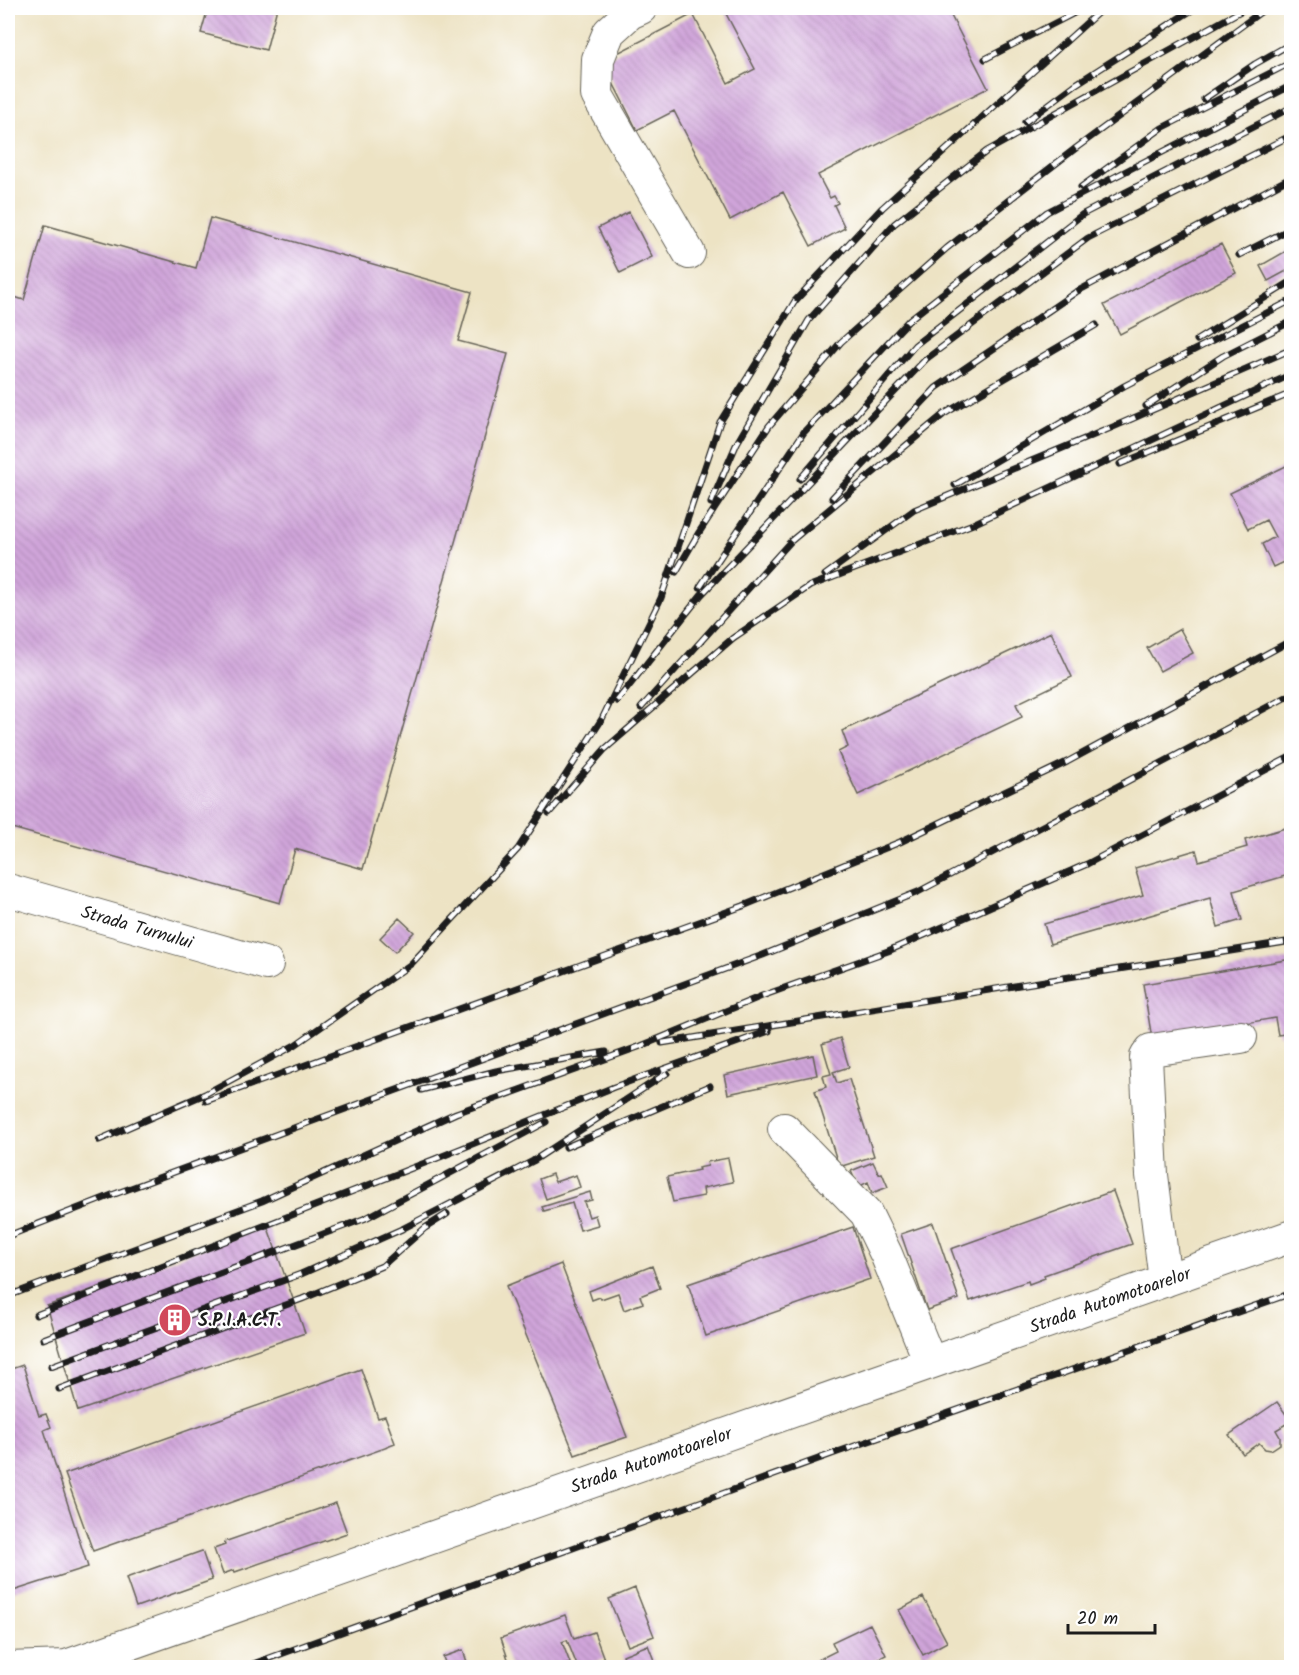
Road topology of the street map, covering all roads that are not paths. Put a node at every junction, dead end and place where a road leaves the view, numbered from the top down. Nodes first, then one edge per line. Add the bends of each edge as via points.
1 (641, 8) edge
2 (689, 252) dead end
3 (8, 890) edge
4 (267, 964) dead end
5 (1241, 1037) dead end
6 (784, 1129) dead end
7 (1292, 1236) edge
8 (1165, 1281) junction
9 (930, 1362) junction
10 (8, 1658) edge
11 (9, 1667) edge

1 - 2 street via 609,32 598,59 597,95
3 - 4 street, Strada Turnului
5 - 8 street via 1151,1050 1146,1057 1152,1175
6 - 9 street via 866,1213
7 - 8 street, Strada Automotoarelor
8 - 9 street, Strada Automotoarelor
9 - 11 street, Strada Automotoarelor via 66,1666
10 - 11 street

